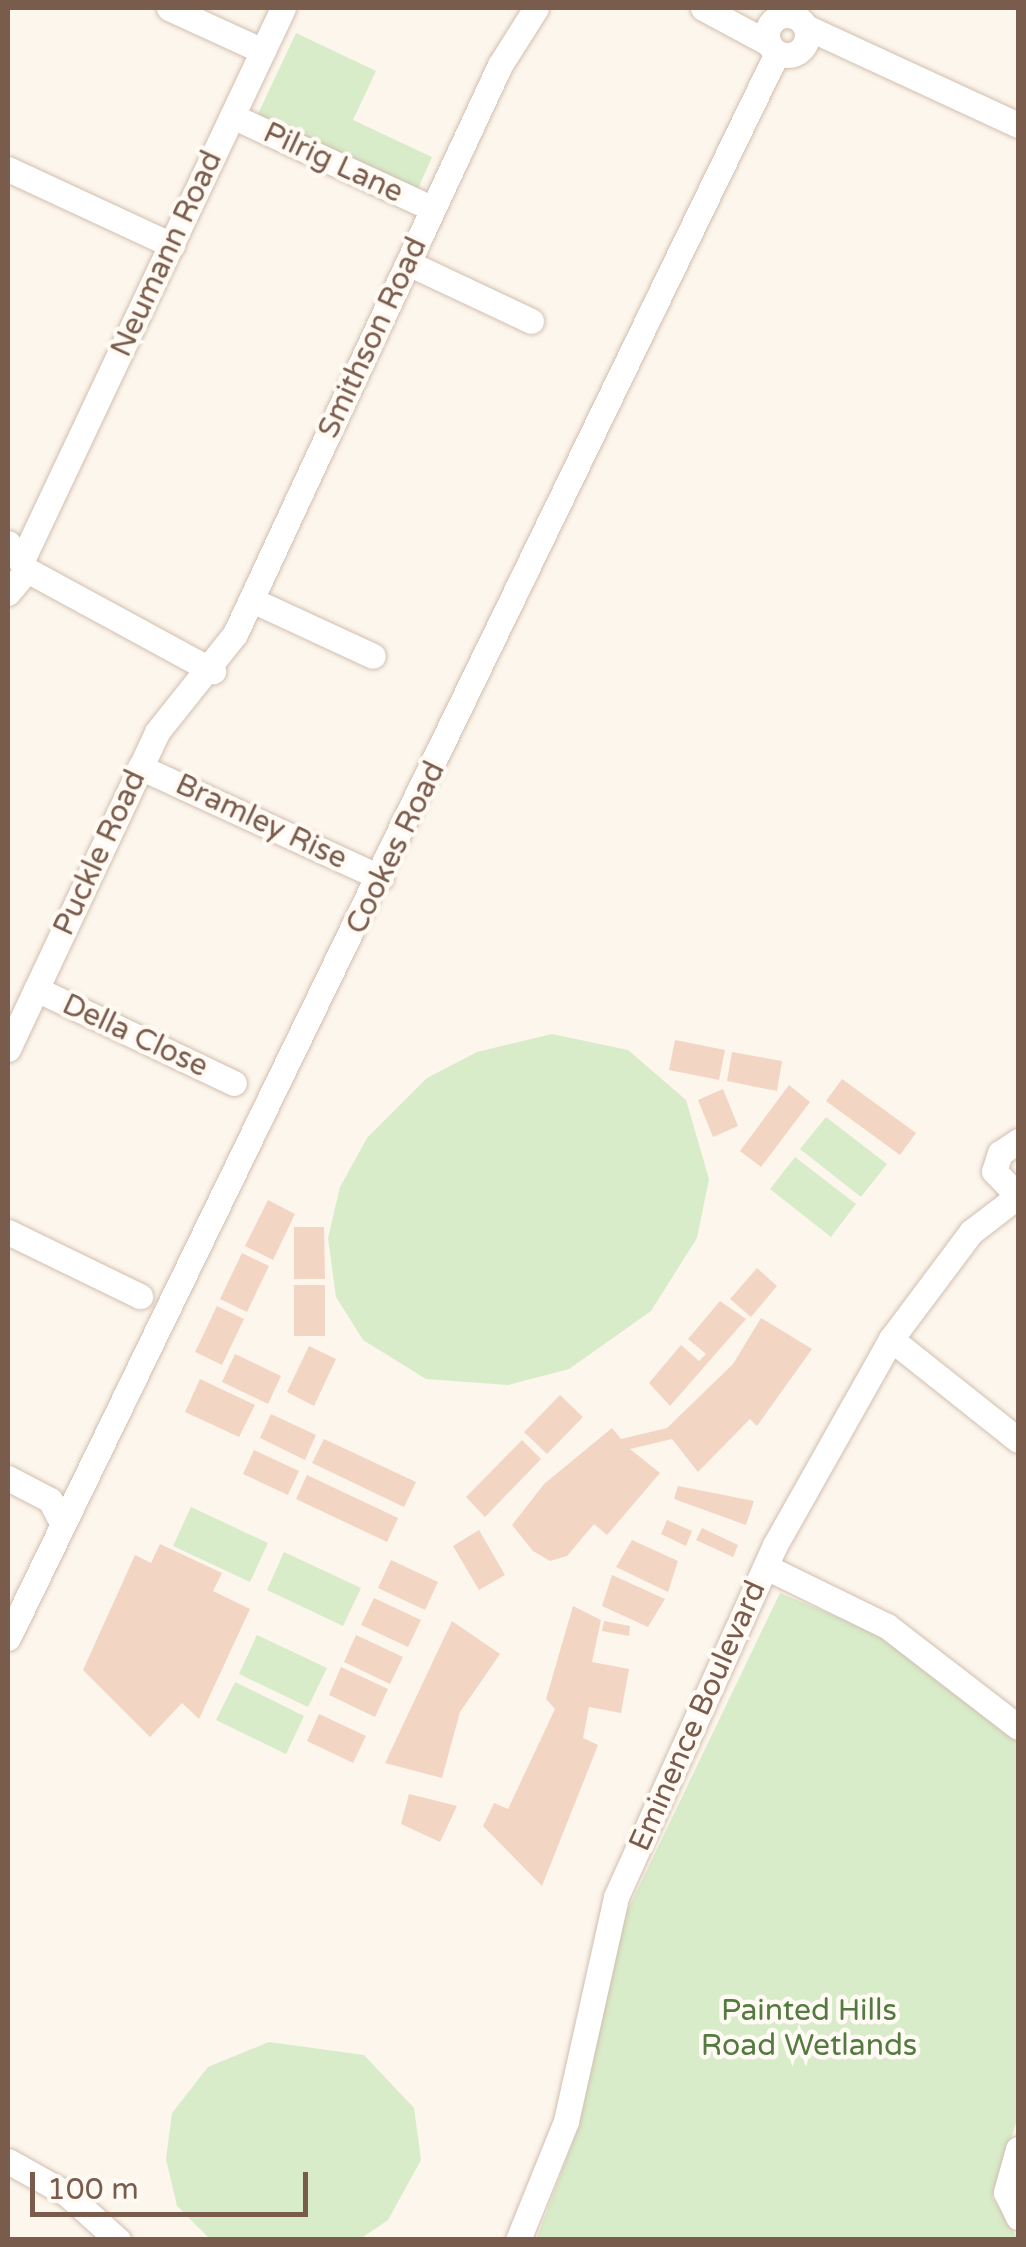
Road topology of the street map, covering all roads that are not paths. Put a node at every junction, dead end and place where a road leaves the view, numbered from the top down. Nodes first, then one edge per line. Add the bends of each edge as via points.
1 (169, 8) edge
2 (283, 8) edge
3 (536, 8) edge
4 (713, 12) edge
5 (789, 27) edge
6 (262, 52) junction
7 (232, 116) junction
8 (1018, 125) edge
9 (8, 169) edge
10 (433, 209) junction
11 (172, 245) junction
12 (408, 263) junction
13 (531, 321) dead end
14 (17, 552) edge
15 (9, 593) edge
16 (68, 600) junction
17 (252, 600) junction
18 (372, 656) dead end
19 (213, 671) junction
20 (140, 767) junction
21 (381, 878) junction
22 (36, 989) junction
23 (8, 1050) edge
24 (234, 1083) dead end
25 (1018, 1141) edge
26 (995, 1176) junction
27 (1018, 1196) edge
28 (8, 1232) edge
29 (970, 1232) junction
30 (140, 1296) dead end
31 (891, 1339) junction
32 (1018, 1440) edge
33 (8, 1478) edge
34 (59, 1517) junction
35 (766, 1567) junction
36 (8, 1638) edge
37 (1018, 1727) edge
38 (1018, 2149) edge
39 (8, 2162) edge
40 (1018, 2217) edge
41 (118, 2240) edge
42 (518, 2240) edge

1 - 6 street
2 - 6 street, Neumann Road
3 - 10 street, Smithson Road
4 - 5 street
5 - 8 street
5 - 21 street, Cookes Road
6 - 7 street, Neumann Road
7 - 10 street, Pilrig Lane
7 - 11 street, Neumann Road
9 - 11 street
10 - 12 street, Smithson Road
11 - 14 street, Neumann Road via 50,500
12 - 13 street
12 - 17 street, Smithson Road
14 - 15 street, Neumann Road
14 - 16 street
15 - 16 street
16 - 19 street
17 - 18 street
17 - 19 street, Smithson Road
19 - 20 street, Puckle Road via 168,717
20 - 21 street, Bramley Rise
20 - 22 street, Puckle Road
21 - 34 street, Cookes Road via 171,1313
22 - 23 street, Puckle Road
22 - 24 street, Della Close
25 - 26 street, Eminence Boulevard via 1000,1152
26 - 27 street
26 - 29 street, Eminence Boulevard
27 - 29 street, Eminence Boulevard
28 - 30 street
29 - 31 street, Eminence Boulevard
31 - 32 street
31 - 35 street, Eminence Boulevard
33 - 34 street via 50,1500
34 - 36 street, Cookes Road
35 - 37 street via 887,1626
35 - 42 street, Eminence Boulevard via 609,1916 566,2121
38 - 40 street via 1006,2192
39 - 41 street via 67,2194

